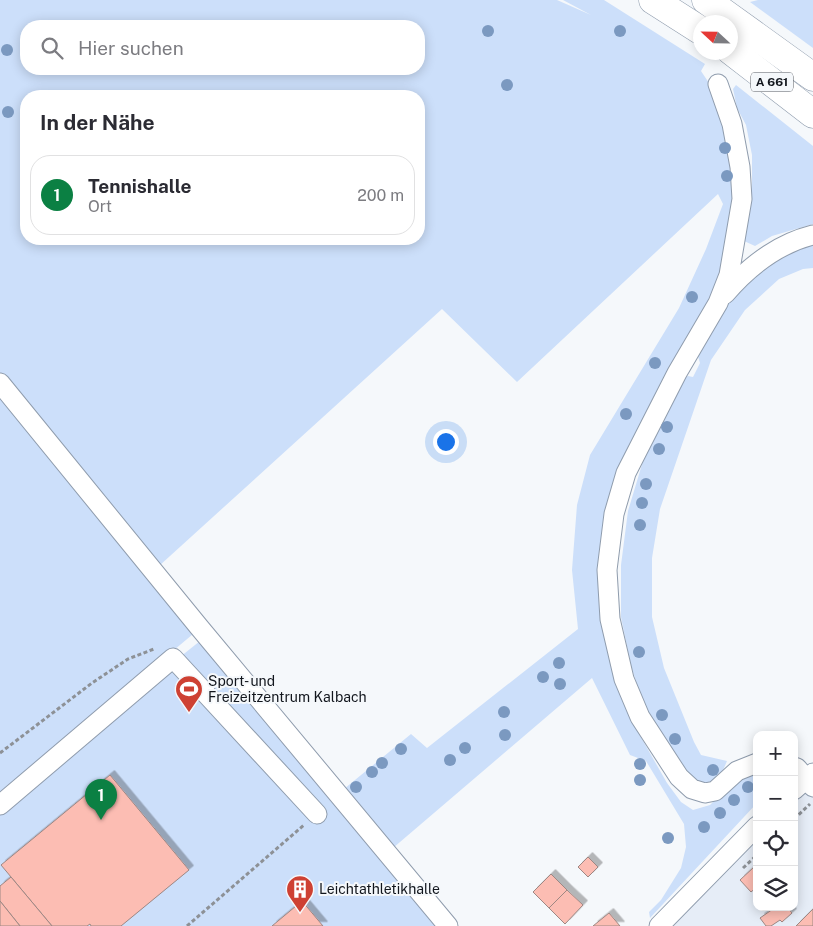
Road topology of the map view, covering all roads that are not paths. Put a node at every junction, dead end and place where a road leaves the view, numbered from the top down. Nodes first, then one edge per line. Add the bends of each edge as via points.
1 (653, 0) edge
2 (706, 0) edge
3 (693, 26) edge
4 (738, 56) edge
5 (813, 77) edge
6 (718, 84) dead end
7 (813, 114) edge
8 (813, 235) edge
9 (718, 303) junction
10 (0, 383) edge
11 (753, 765) edge
12 (0, 805) edge
13 (317, 814) road end
14 (753, 830) edge
15 (448, 926) edge
16 (659, 926) edge

1 - 3 highway
2 - 5 highway, A 661
4 - 7 highway, A 661
6 - 9 street via 732,124 742,199 729,276
8 - 9 street via 787,243 762,258 738,278
9 - 11 street via 677,373 626,473 614,514 607,570 610,619 624,678 640,717 679,777 692,789 705,793 715,791 737,771
10 - 15 street
12 - 13 street via 173,658
14 - 16 street

